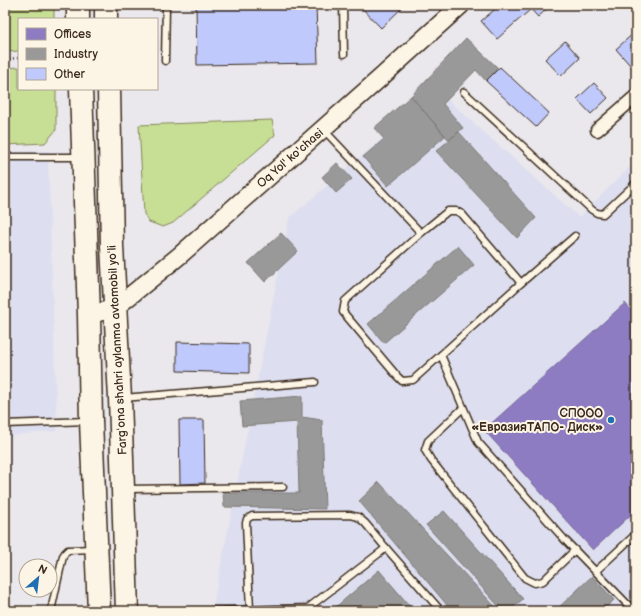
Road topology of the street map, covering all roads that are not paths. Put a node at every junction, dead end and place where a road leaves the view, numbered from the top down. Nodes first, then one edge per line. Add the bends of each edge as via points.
1 (78, 5) edge
2 (106, 5) edge
3 (166, 5) edge
4 (343, 5) edge
5 (461, 5) edge
6 (78, 18) edge
7 (106, 18) edge
8 (344, 54) dead end
9 (165, 61) dead end
10 (81, 90) edge
11 (109, 90) edge
12 (464, 92) dead end
13 (636, 96) edge
14 (323, 129) junction
15 (597, 130) dead end
16 (5, 157) edge
17 (84, 157) junction
18 (636, 183) edge
19 (422, 232) junction
20 (575, 236) dead end
21 (521, 283) junction
22 (115, 308) junction
23 (89, 315) junction
24 (441, 355) junction
25 (315, 382) dead end
26 (120, 398) junction
27 (463, 408) junction
28 (91, 420) junction
29 (5, 424) edge
30 (283, 487) dead end
31 (123, 489) junction
32 (636, 534) edge
33 (96, 548) junction
34 (386, 548) junction
35 (575, 550) junction
36 (596, 571) junction
37 (250, 610) edge
38 (307, 610) edge
39 (51, 611) edge
40 (99, 611) edge
41 (127, 611) edge
42 (210, 611) edge
43 (441, 611) edge
44 (634, 611) edge

1 - 6 highway
2 - 7 highway
3 - 9 lane
4 - 8 lane
5 - 14 street, Oq Yol' ko'chasi
10 - 17 highway, Fargʻona shahri aylanma avtomobil yoʻli
11 - 22 highway, Fargʻona shahri aylanma avtomobil yoʻli
12 - 18 lane via 592,210 603,214
13 - 15 street
14 - 19 lane
14 - 22 street, Oq Yol' ko'chasi
16 - 17 lane
17 - 23 highway, Fargʻona shahri aylanma avtomobil yoʻli
19 - 21 lane via 448,212 456,211 462,214
19 - 24 lane via 345,301 343,312 402,381 413,380
20 - 21 lane
21 - 24 lane
22 - 23 street
22 - 26 highway, Fargʻona shahri aylanma avtomobil yoʻli
23 - 28 highway, Fargʻona shahri aylanma avtomobil yoʻli
24 - 27 lane
25 - 26 lane
26 - 31 highway, Fargʻona shahri aylanma avtomobil yoʻli
27 - 35 lane via 478,442
27 - 35 lane via 428,441 425,450 431,460 525,578 535,583 543,581
28 - 29 lane
28 - 33 highway, Fargʻona shahri aylanma avtomobil yoʻli
30 - 31 lane
31 - 41 highway, Fargʻona shahri aylanma avtomobil yoʻli
32 - 36 lane
33 - 39 lane via 71,550 65,553
33 - 40 highway, Fargʻona shahri aylanma avtomobil yoʻli
34 - 37 lane via 365,523 350,515 252,516 246,523
34 - 38 lane
34 - 43 lane
35 - 36 lane
36 - 44 lane
37 - 38 lane
37 - 42 lane

